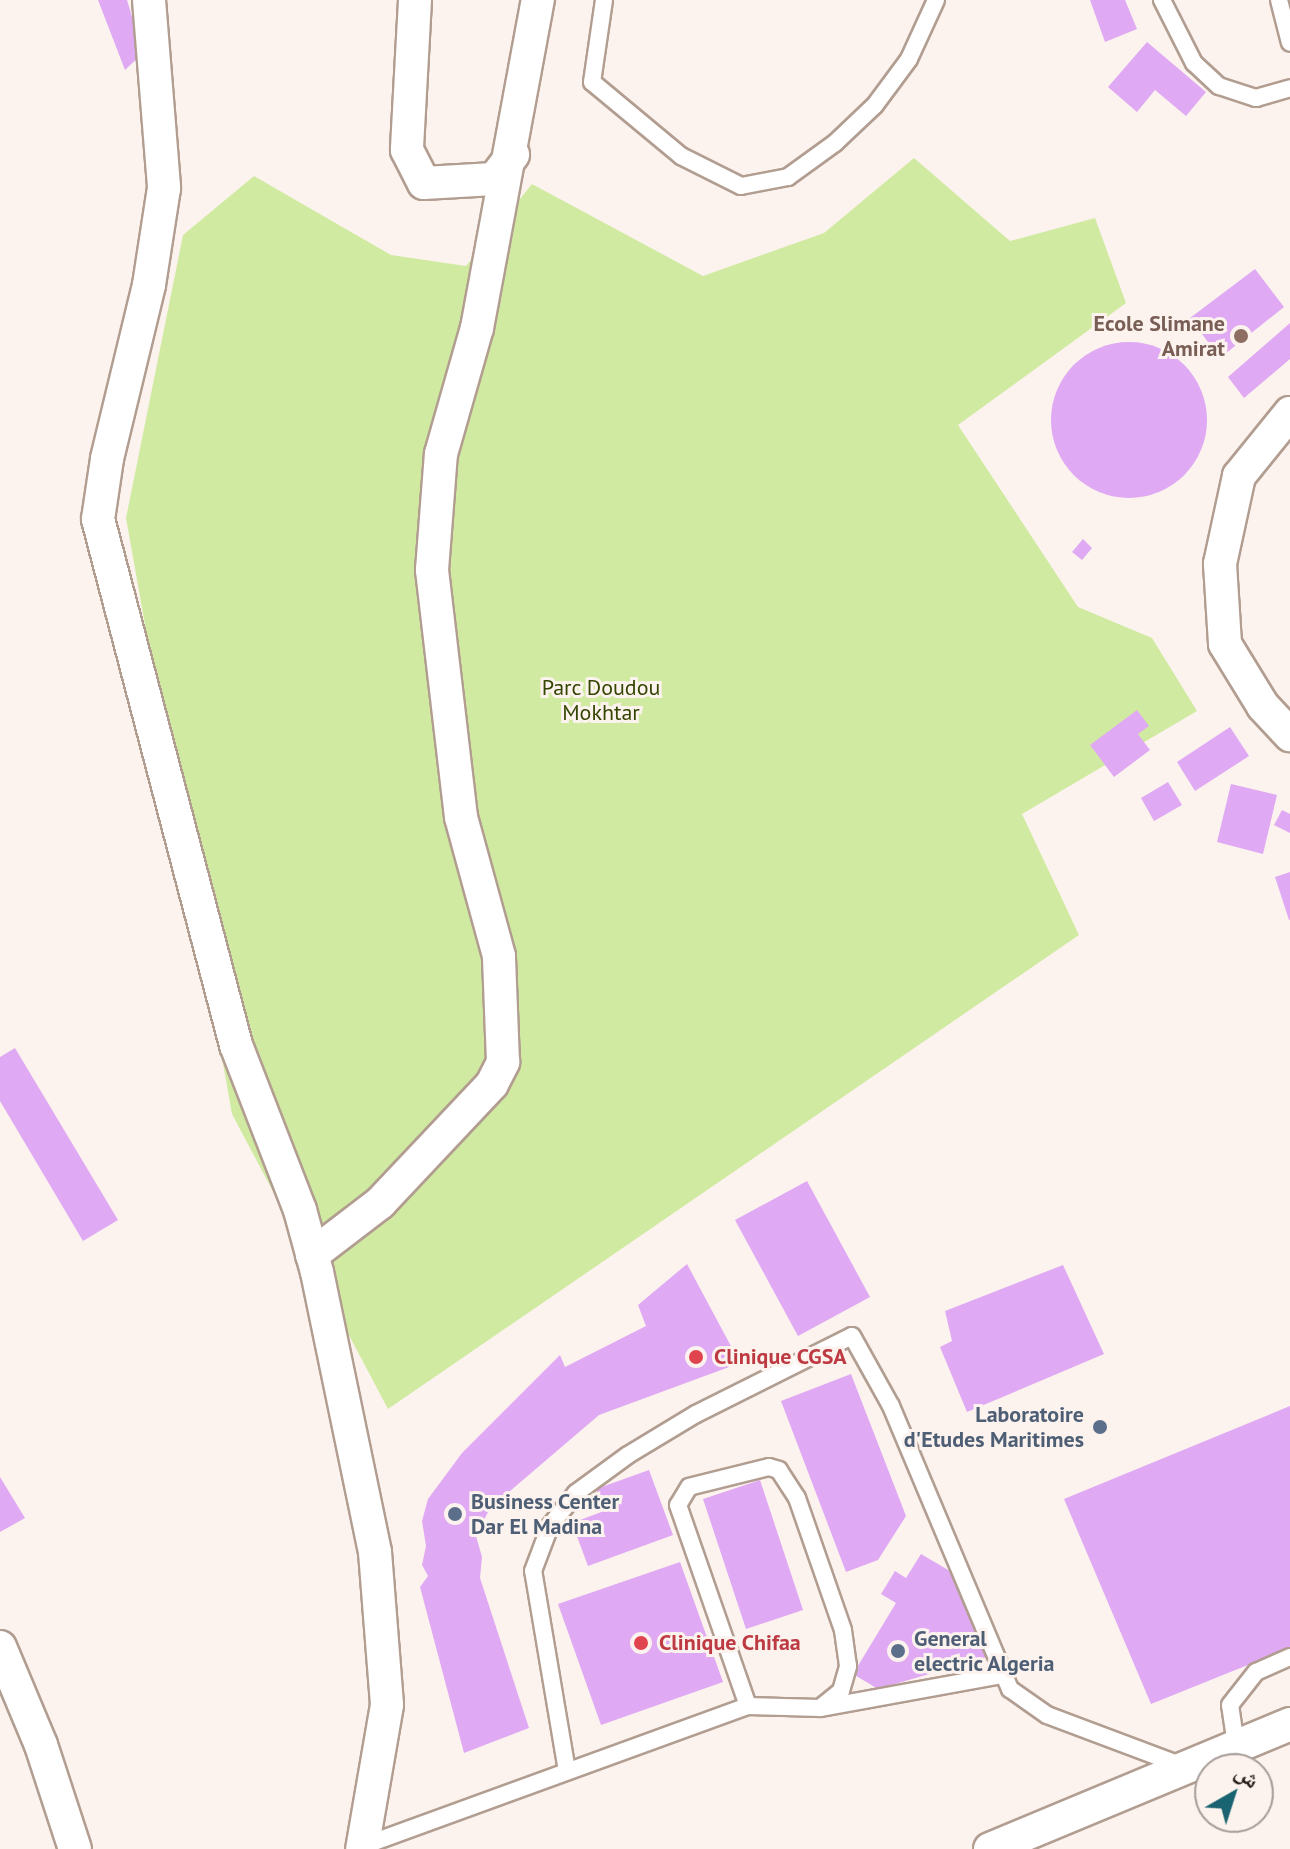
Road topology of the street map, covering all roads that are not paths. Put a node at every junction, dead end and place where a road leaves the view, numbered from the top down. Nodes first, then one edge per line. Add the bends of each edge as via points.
1 (149, 0) edge
2 (415, 0) edge
3 (538, 0) edge
4 (604, 0) edge
5 (936, 0) edge
6 (1162, 0) edge
7 (1279, 0) edge
8 (1290, 43) edge
9 (1290, 88) edge
10 (513, 155) junction
11 (1290, 413) edge
12 (1290, 735) edge
13 (312, 1255) junction
14 (0, 1647) edge
15 (1290, 1657) edge
16 (1003, 1675) junction
17 (748, 1706) junction
18 (820, 1708) junction
19 (1290, 1724) edge
20 (1236, 1745) junction
21 (1183, 1766) junction
22 (567, 1771) junction
23 (363, 1848) edge
24 (75, 1849) edge
25 (990, 1849) edge

1 - 13 street via 164,162 162,211 98,519 236,1045
2 - 10 street via 407,150 424,183 494,179
3 - 10 street
4 - 5 lane via 592,82 681,156 741,186 788,177 875,105 909,59
6 - 9 lane via 1194,63 1219,86 1256,98
7 - 8 lane
10 - 13 street via 477,328 441,454 432,570 461,817 499,956 503,1062 492,1084 380,1203
11 - 12 street via 1239,476 1220,564 1225,644 1263,706
13 - 23 street via 375,1552 384,1632 387,1705
14 - 24 street via 41,1745
15 - 20 lane via 1256,1672 1230,1705
16 - 18 lane
16 - 21 lane via 1020,1699 1047,1715
16 - 22 lane via 891,1406 852,1336 696,1414 628,1455 576,1493 550,1526 533,1571
17 - 18 lane
17 - 18 lane via 678,1505 689,1487 769,1467 779,1470 797,1498 843,1630 847,1680
17 - 22 lane
19 - 20 street
20 - 21 street
21 - 25 street
22 - 23 lane

